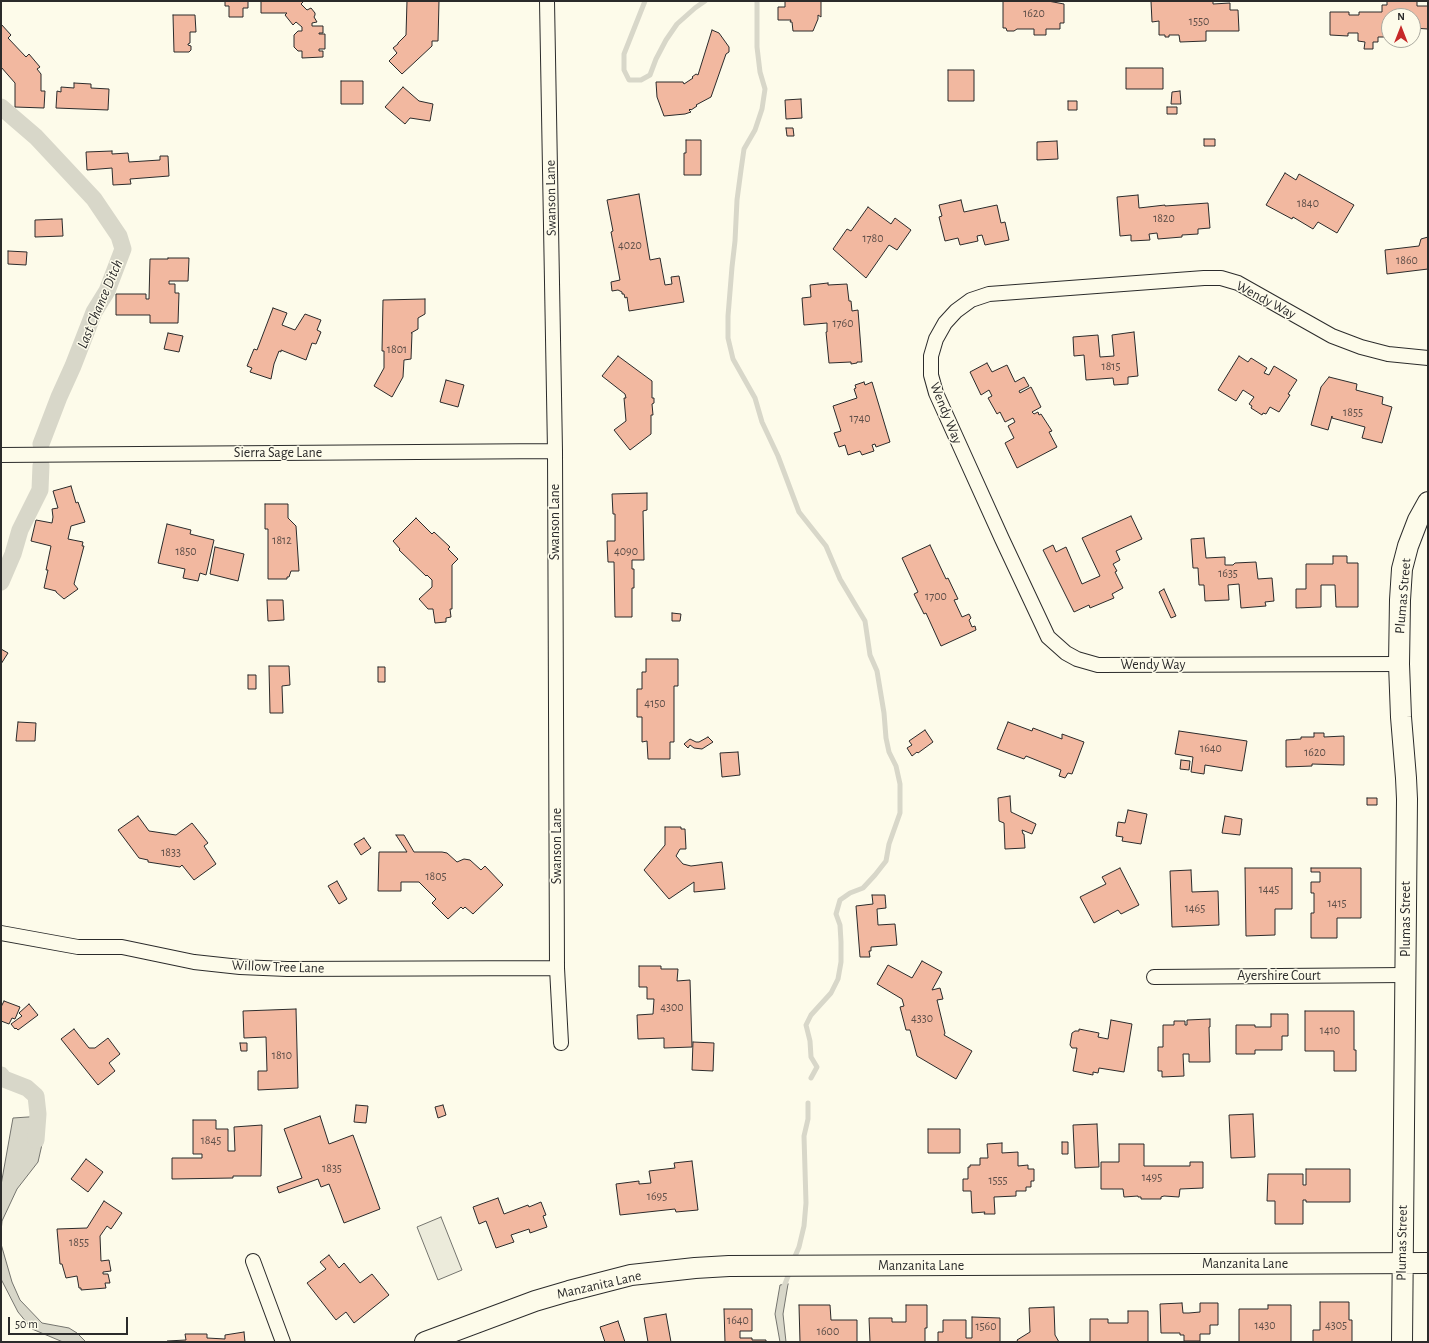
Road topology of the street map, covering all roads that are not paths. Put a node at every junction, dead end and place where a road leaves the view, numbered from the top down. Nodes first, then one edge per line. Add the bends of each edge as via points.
1 (547, 1) edge
2 (1428, 358) edge
3 (555, 451) junction
4 (1, 455) edge
5 (1428, 502) edge
6 (1399, 664) junction
7 (1, 933) edge
8 (557, 968) junction
9 (1405, 975) junction
10 (1154, 977) dead end
11 (561, 1043) dead end
12 (253, 1261) dead end
13 (1402, 1263) junction
14 (1428, 1263) edge
15 (283, 1342) edge
16 (425, 1342) edge
17 (1402, 1342) edge

1 - 3 street, Swanson Lane
2 - 6 street, Wendy Way via 1388,354 1332,336 1238,283 1222,278 989,294 971,300 956,311 936,339 931,356 931,375 936,393 986,504 1048,637 1066,653 1098,665
3 - 4 street, Sierra Sage Lane
3 - 8 street, Swanson Lane
5 - 6 street, Plumas Street via 1408,546 1402,570
6 - 9 street, Plumas Street via 1406,792
7 - 8 street, Willow Tree Lane via 78,947 122,947 194,962 240,967
8 - 11 street, Swanson Lane
9 - 10 street, Ayershire Court
9 - 13 street, Plumas Street
12 - 15 street
13 - 14 street, Manzanita Lane
13 - 16 street, Manzanita Lane via 696,1268 631,1275 599,1283 548,1297
13 - 17 street, Plumas Street

